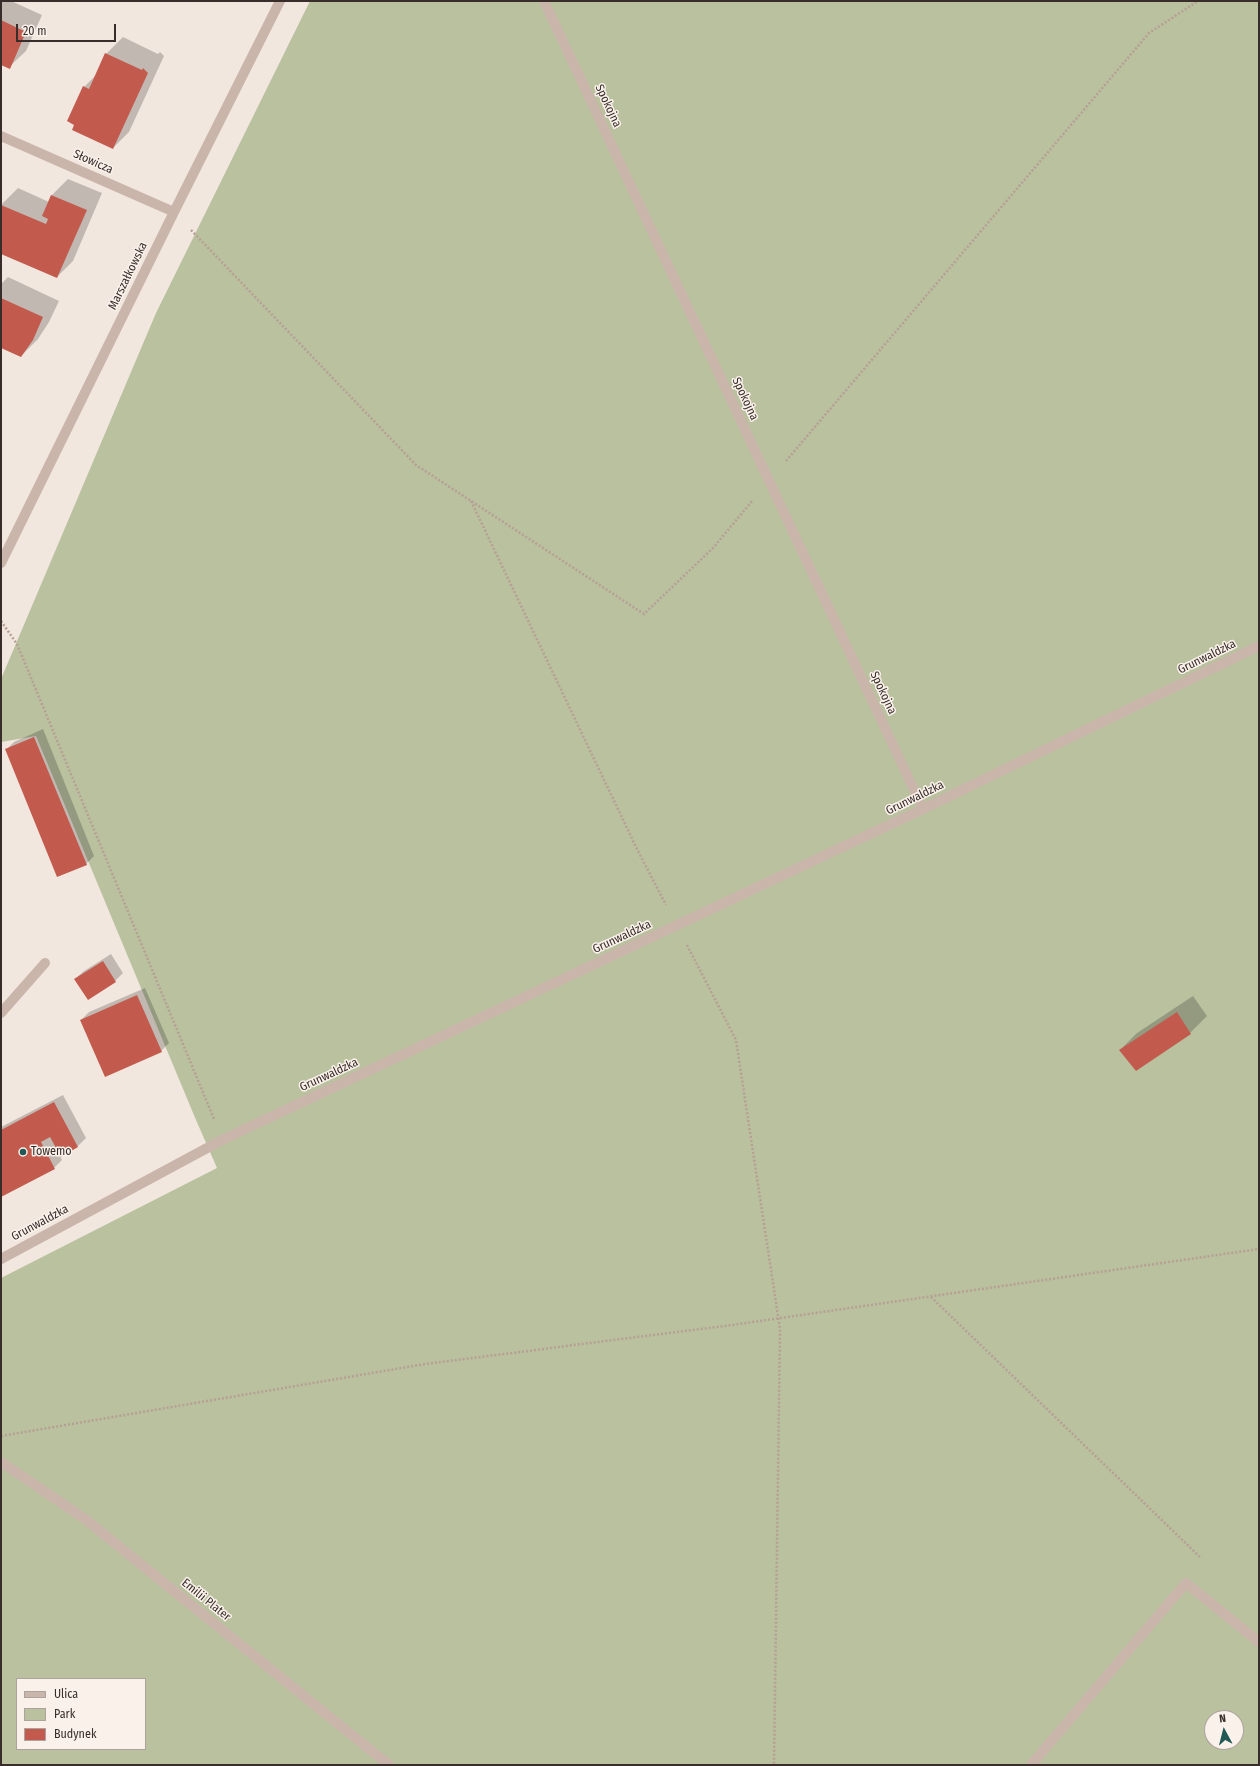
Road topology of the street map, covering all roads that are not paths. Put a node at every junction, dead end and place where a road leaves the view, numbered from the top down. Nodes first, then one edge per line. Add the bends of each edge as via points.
1 (280, 1) edge
2 (544, 1) edge
3 (1, 136) edge
4 (174, 212) junction
5 (1, 563) edge
6 (1259, 646) edge
7 (923, 809) junction
8 (45, 963) dead end
9 (1, 1013) edge
10 (1, 1259) edge
11 (1, 1462) edge
12 (1259, 1642) edge
13 (389, 1765) edge
14 (1031, 1765) edge

1 - 4 street, Marszałkowska
2 - 7 street, Spokojna
3 - 4 street, Słowicza
4 - 5 street, Marszałkowska
6 - 7 street, Grunwaldzka
7 - 10 street, Grunwaldzka via 222,1140
8 - 9 street
11 - 13 street, Emilii Plater via 85,1519
12 - 14 street via 1186,1583

